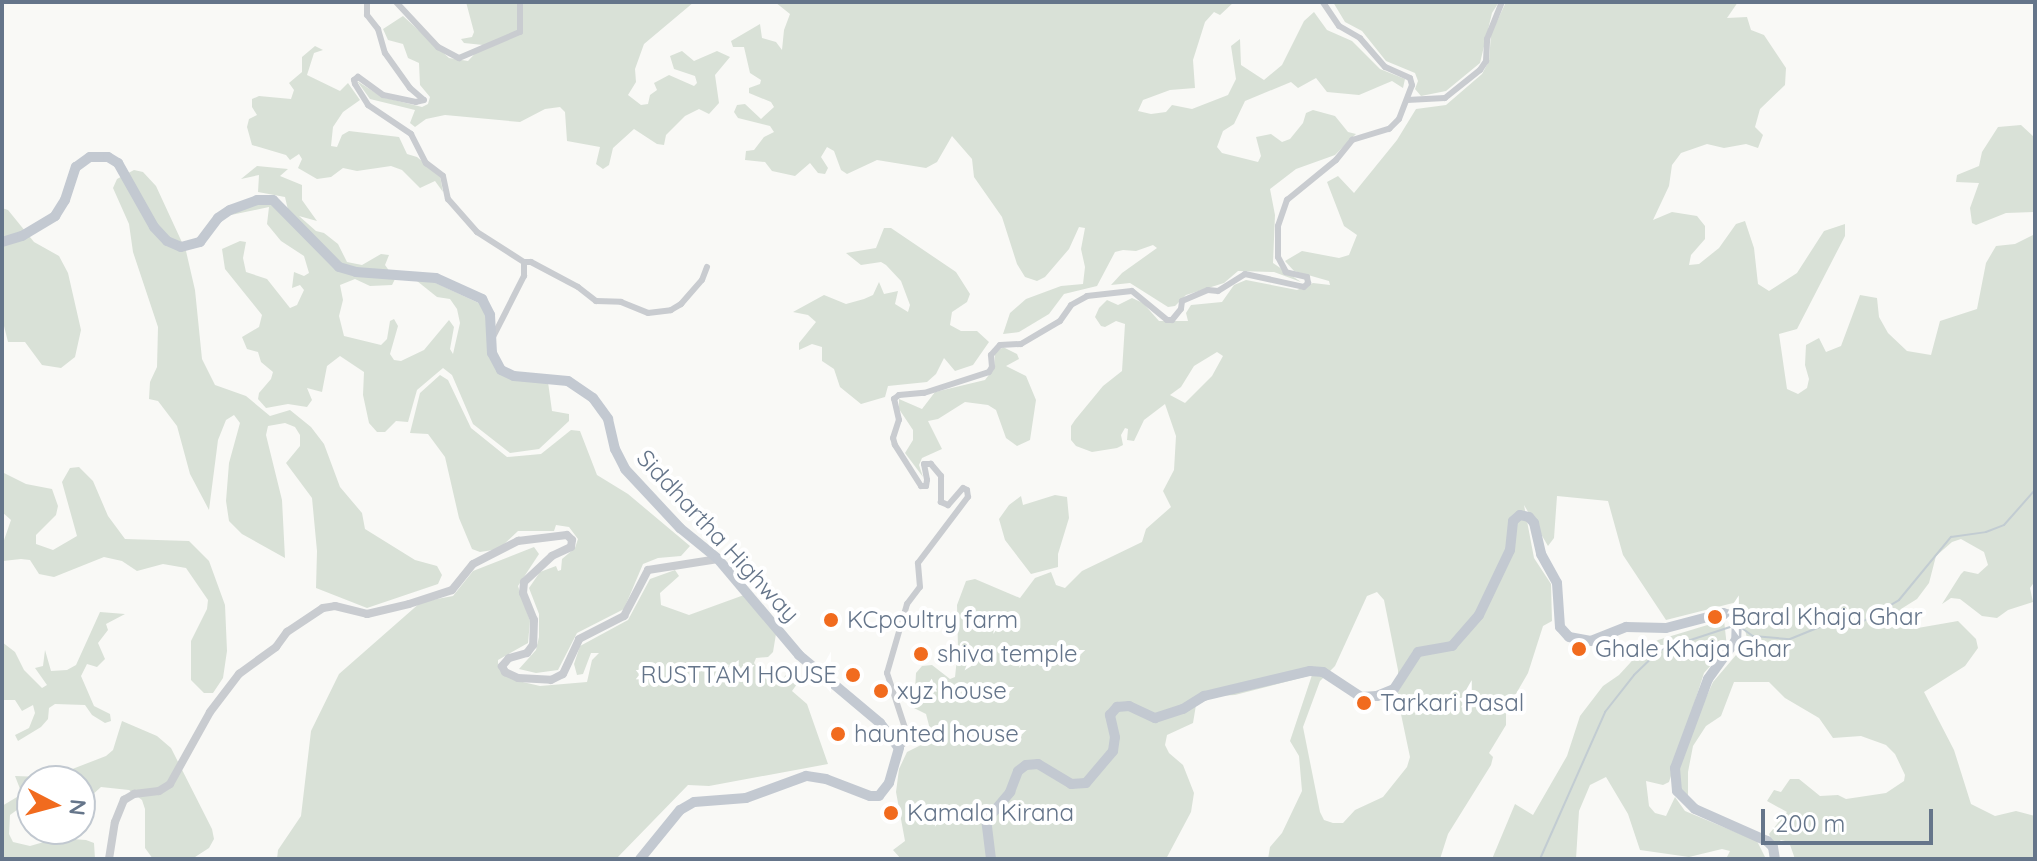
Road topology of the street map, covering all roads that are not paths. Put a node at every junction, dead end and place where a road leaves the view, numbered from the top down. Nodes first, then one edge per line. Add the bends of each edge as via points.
1 (367, 2) edge
2 (396, 2) edge
3 (520, 2) edge
4 (1323, 2) edge
5 (1502, 2) edge
6 (1407, 100) junction
7 (2, 242) edge
8 (524, 262) junction
9 (707, 267) dead end
10 (491, 340) junction
11 (718, 559) junction
12 (899, 748) junction
13 (109, 859) edge
14 (640, 859) edge
15 (991, 859) edge
16 (1775, 859) edge

1 - 8 street via 366,13 385,53 424,100 383,95 356,77 364,101 411,134 425,162 443,176 448,199 470,225
2 - 3 street via 438,47 459,58 520,32
4 - 6 street via 1339,26 1360,38 1385,67 1410,78
5 - 6 street via 1480,70 1445,98
6 - 12 street via 1389,129 1352,140 1287,200 1278,226 1278,257 1286,272 1307,277 1304,287 1245,274 1218,291 1182,301 1172,320 1132,291 1087,296 1071,305 1060,321 1021,344 1000,345 991,355 989,372 894,399 899,420 895,445 921,486 927,480 924,464 931,464 941,476 941,502 948,505 963,488 968,497 918,563 920,587 907,604 887,673 905,728
7 - 10 highway, Siddhartha Highway via 55,216 82,161 108,157 122,168 154,227 172,244 195,246 224,213 257,200 273,200 339,267 436,278 482,299 490,315
8 - 9 street via 553,273 596,301 621,302 648,313 681,304
8 - 10 street via 524,276
10 - 11 highway, Siddhartha Highway via 496,363 505,373 568,381 593,398 610,423 623,466 680,528
11 - 12 highway, Siddhartha Highway via 799,655 880,723
11 - 13 street via 648,570 624,616 579,639 563,674 551,680 518,678 502,666 533,645 534,620 524,582 552,556 571,547 569,535 520,540 475,562 452,590 409,604 367,614 323,608 235,678 170,784 124,800
12 - 14 highway via 892,776 879,796 806,776 746,798 694,802 680,810
15 - 16 highway via 986,821 1010,792 1018,771 1038,764 1071,784 1086,783 1114,747 1110,715 1117,707 1129,706 1155,718 1204,696 1310,671 1323,672 1361,697 1394,689 1418,652 1452,646 1479,615 1510,550 1517,516 1534,523 1541,554 1557,583 1559,621 1567,636 1591,641 1626,627 1673,628 1734,614 1738,626 1733,646 1717,663 1675,768 1677,791 1695,809 1767,841

